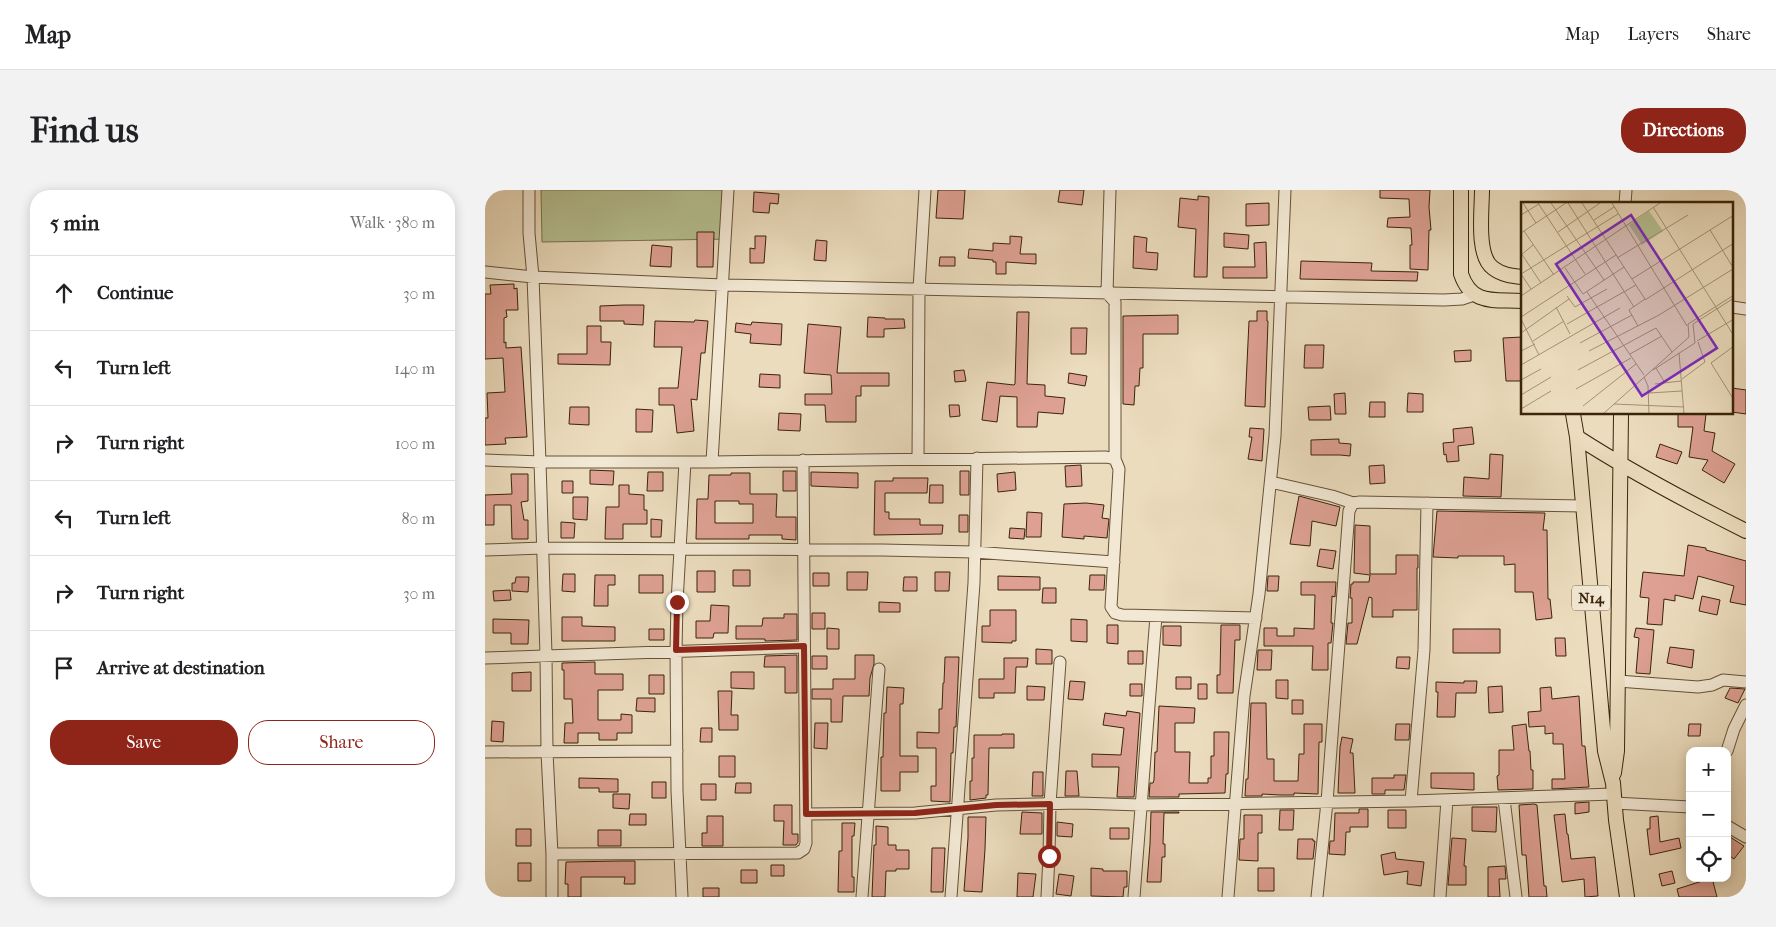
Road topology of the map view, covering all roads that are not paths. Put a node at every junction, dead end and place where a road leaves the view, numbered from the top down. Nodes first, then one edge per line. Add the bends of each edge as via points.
1 (529, 190) edge
2 (728, 190) edge
3 (925, 190) edge
4 (1110, 190) edge
5 (1285, 190) edge
6 (1461, 190) edge
7 (1482, 190) edge
8 (485, 272) edge
9 (533, 278) junction
10 (1521, 278) edge
11 (723, 285) junction
12 (919, 289) junction
13 (1107, 293) junction
14 (1474, 295) junction
15 (1281, 297) junction
16 (1521, 302) edge
17 (1733, 307) edge
18 (1746, 309) edge
19 (1573, 415) edge
20 (1621, 415) edge
21 (1577, 437) junction
22 (918, 458) junction
23 (977, 458) junction
24 (1115, 459) junction
25 (485, 460) edge
26 (803, 460) junction
27 (540, 462) junction
28 (685, 462) junction
29 (712, 462) junction
30 (1621, 466) junction
31 (1271, 482) junction
32 (1353, 503) junction
33 (1427, 503) junction
34 (1583, 506) junction
35 (1746, 531) edge
36 (543, 548) junction
37 (681, 549) junction
38 (485, 550) edge
39 (803, 551) junction
40 (974, 552) junction
41 (1114, 562) junction
42 (1156, 616) junction
43 (1256, 618) junction
44 (804, 646) junction
45 (676, 650) junction
46 (546, 656) junction
47 (485, 658) edge
48 (1061, 662) dead end
49 (879, 669) dead end
50 (1618, 680) junction
51 (1746, 682) edge
52 (1746, 705) edge
53 (1728, 747) edge
54 (677, 751) junction
55 (485, 752) edge
56 (547, 752) junction
57 (1613, 793) junction
58 (1504, 798) junction
59 (1447, 800) junction
60 (1411, 801) junction
61 (1235, 802) junction
62 (1327, 802) junction
63 (1050, 804) junction
64 (1141, 805) junction
65 (1686, 806) edge
66 (957, 810) junction
67 (867, 812) junction
68 (806, 814) junction
69 (1731, 828) edge
70 (1746, 836) edge
71 (680, 853) junction
72 (552, 854) junction
73 (553, 897) edge
74 (682, 897) edge
75 (861, 897) edge
76 (951, 897) edge
77 (1047, 897) edge
78 (1134, 897) edge
79 (1228, 897) edge
80 (1317, 897) edge
81 (1440, 897) edge
82 (1516, 897) edge
83 (1627, 897) edge

1 - 9 street
2 - 11 street
3 - 12 street
4 - 13 street
5 - 15 street
6 - 14 main road via 1461,274
7 - 10 main road via 1485,258 1491,267 1503,274
8 - 9 street
9 - 11 street
9 - 27 street
11 - 12 street
11 - 29 street
12 - 13 street
12 - 22 street
13 - 15 street
13 - 24 street via 1115,302
14 - 15 street via 1444,300
14 - 16 main road via 1483,299
15 - 31 street
17 - 18 street
19 - 21 main road, N14
20 - 30 main road, N14
21 - 30 main road
21 - 34 main road, N14
22 - 23 street
22 - 26 street
23 - 24 street
23 - 40 street
24 - 41 street via 1119,469
25 - 27 street
26 - 29 street
26 - 39 street
27 - 28 street
27 - 36 street
28 - 29 street
28 - 37 street
30 - 35 main road
30 - 50 main road, N14
31 - 32 street
31 - 43 street
32 - 33 street
32 - 62 street via 1349,511
33 - 34 street
33 - 60 street via 1424,650
34 - 57 main road, N14 via 1605,751
36 - 37 street
36 - 38 street
36 - 46 street
37 - 39 street
37 - 45 street
39 - 40 street
39 - 44 street
40 - 41 street
40 - 66 street
41 - 42 street via 1111,607 1115,613
42 - 43 street
42 - 64 street
43 - 61 street via 1244,696
44 - 45 street
44 - 68 street
45 - 46 street
45 - 54 street
46 - 47 street
46 - 56 street
48 - 63 street
49 - 67 street
50 - 51 street via 1698,688 1723,680
50 - 57 main road, N14
52 - 53 street
54 - 56 street
54 - 71 street
55 - 56 street
56 - 72 street
57 - 58 street
57 - 65 street
57 - 83 main road, N14
58 - 59 street
58 - 82 street
59 - 60 street
59 - 81 street
60 - 62 street
61 - 62 street
61 - 64 street
61 - 79 street
62 - 80 street
63 - 64 street
63 - 66 street
63 - 77 street
64 - 78 street
66 - 67 street
66 - 76 street
67 - 68 street
67 - 75 street
68 - 71 street via 806,843 804,850 798,853
69 - 70 street
71 - 72 street
71 - 74 street
72 - 73 street

